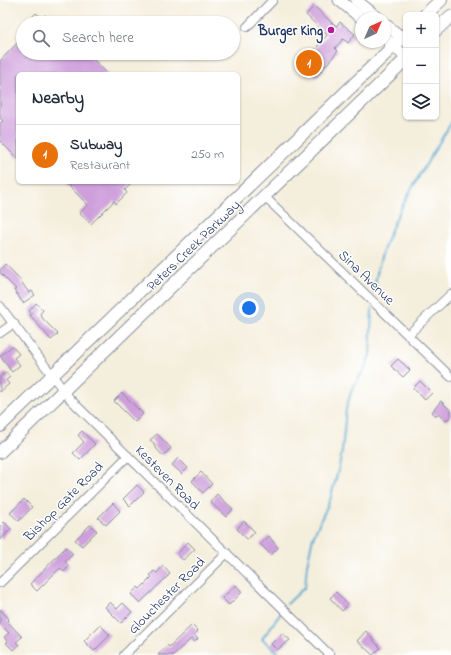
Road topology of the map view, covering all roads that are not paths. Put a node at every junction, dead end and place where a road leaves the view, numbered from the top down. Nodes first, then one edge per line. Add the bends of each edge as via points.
1 (272, 0) edge
2 (339, 0) edge
3 (356, 0) edge
4 (441, 0) edge
5 (371, 12) edge
6 (429, 12) edge
7 (355, 13) edge
8 (451, 16) edge
9 (246, 27) dead end
10 (439, 27) edge
11 (391, 30) edge
12 (399, 39) edge
13 (403, 50) edge
14 (403, 61) edge
15 (264, 196) junction
16 (451, 294) edge
17 (0, 306) edge
18 (14, 323) junction
19 (0, 333) edge
20 (408, 335) junction
21 (52, 376) junction
22 (451, 377) edge
23 (63, 390) junction
24 (0, 426) edge
25 (0, 452) edge
26 (128, 456) junction
27 (227, 553) junction
28 (0, 583) edge
29 (326, 654) edge
30 (124, 655) edge

1 - 9 street
2 - 7 main road
3 - 5 main road
4 - 6 main road
8 - 10 main road
11 - 12 main road
12 - 13 main road
12 - 21 main road, Peters Creek Parkway
14 - 15 main road, Peters Creek Parkway
15 - 20 street, Sina Avenue
15 - 23 main road, Peters Creek Parkway
16 - 20 street
17 - 18 street, Kesteven Road
18 - 19 street
18 - 21 street, Kesteven Road
20 - 22 street, Sina Avenue
21 - 23 street, Kesteven Road
21 - 24 main road, Peters Creek Parkway
23 - 25 main road, Peters Creek Parkway
23 - 26 street, Kesteven Road
26 - 27 street, Kesteven Road
26 - 28 street, Bishop Gate Road
27 - 29 street, Kesteven Road
27 - 30 street, Glouchester Road

